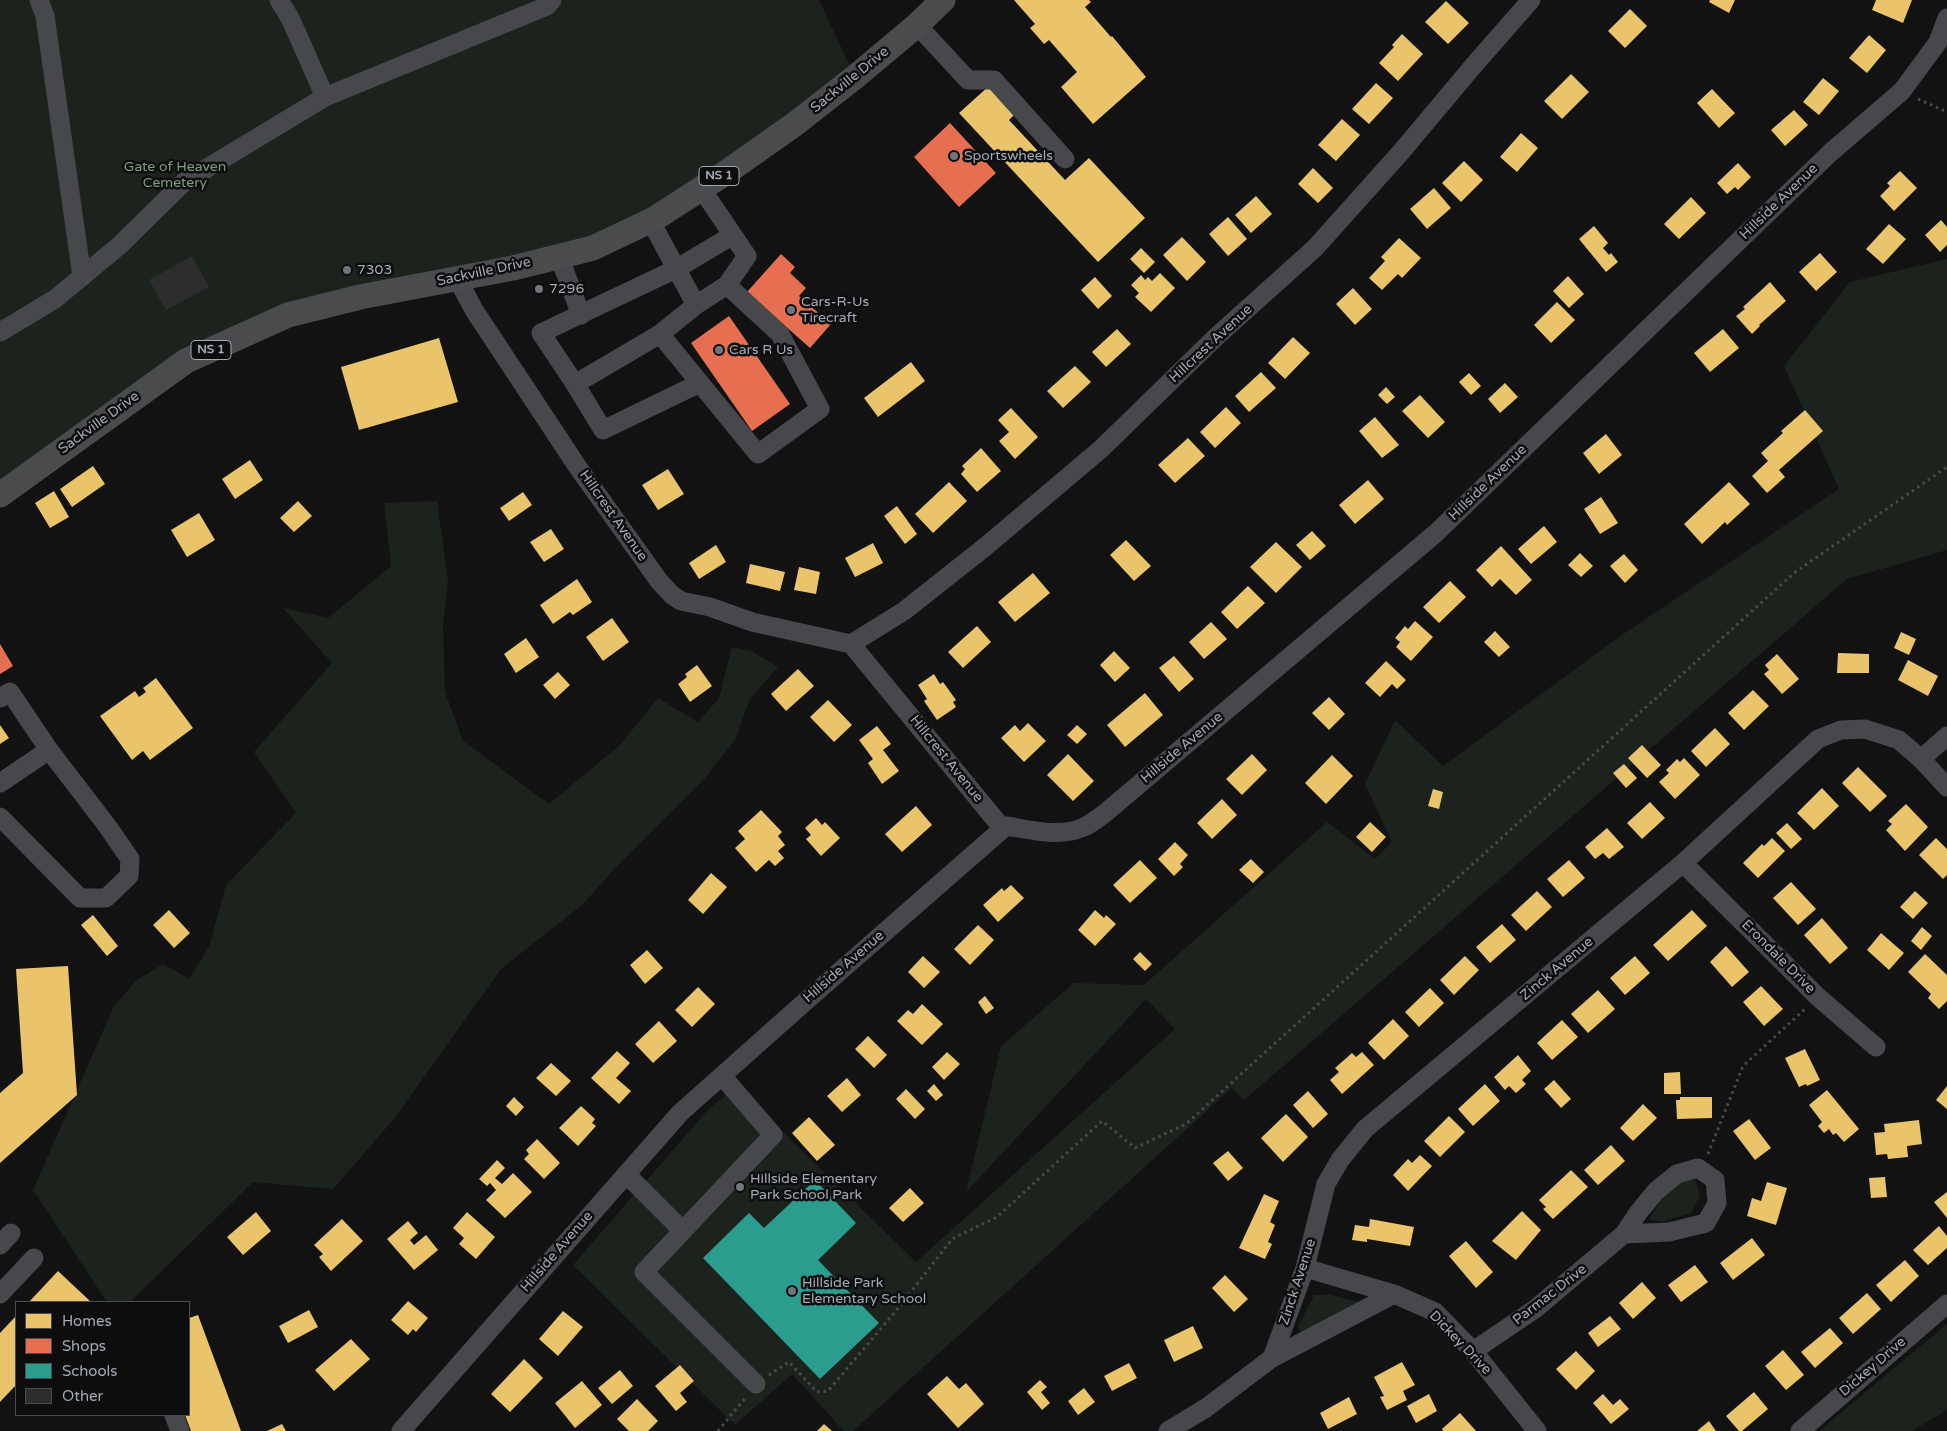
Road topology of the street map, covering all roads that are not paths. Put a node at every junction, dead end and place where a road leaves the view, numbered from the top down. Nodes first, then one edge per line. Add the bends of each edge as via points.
1 (279, 0) edge
2 (552, 0) edge
3 (943, 0) edge
4 (1531, 0) edge
5 (46, 5) edge
6 (1947, 18) edge
7 (917, 25) junction
8 (325, 97) junction
9 (1065, 159) dead end
10 (701, 188) junction
11 (650, 220) junction
12 (732, 235) junction
13 (559, 256) junction
14 (676, 269) junction
15 (82, 277) junction
16 (457, 278) junction
17 (727, 285) junction
18 (696, 305) junction
19 (581, 315) junction
20 (0, 332) edge
21 (660, 334) junction
22 (700, 383) junction
23 (575, 384) junction
24 (0, 495) edge
25 (851, 644) junction
26 (0, 698) edge
27 (1947, 736) edge
28 (50, 750) junction
29 (1921, 759) junction
30 (0, 783) edge
31 (1947, 787) edge
32 (0, 817) edge
33 (1003, 828) junction
34 (1683, 863) junction
35 (1876, 1047) dead end
36 (722, 1076) junction
37 (626, 1174) junction
38 (683, 1231) junction
39 (1624, 1234) junction
40 (34, 1258) dead end
41 (1304, 1268) junction
42 (0, 1294) edge
43 (1394, 1294) junction
44 (1947, 1304) edge
45 (1473, 1351) junction
46 (1272, 1358) junction
47 (756, 1384) road end
48 (174, 1416) edge
49 (180, 1431) edge
50 (401, 1431) edge
51 (1168, 1431) edge
52 (1537, 1431) edge
53 (1800, 1431) edge

1 - 8 street
2 - 8 street via 547,6
3 - 7 main road, Sackville Drive / NS 1
4 - 25 street, Hillcrest Avenue via 1315,248 1217,336 1094,455 911,605
5 - 15 street
6 - 33 street, Hillside Avenue via 1938,42 1902,91 1823,160 1436,533 1104,814 1084,827 1067,831
7 - 9 street via 968,80 994,80
7 - 10 main road, Sackville Drive / NS 1 via 802,118
8 - 15 street via 184,182
10 - 11 main road, Sackville Drive / NS 1
10 - 12 street
11 - 13 main road, Sackville Drive / NS 1 via 593,248
11 - 14 street
12 - 14 street
12 - 17 street via 747,256
13 - 16 main road, Sackville Drive / NS 1
13 - 19 street
14 - 18 street
14 - 19 street
15 - 20 street via 56,299
16 - 24 main road, Sackville Drive / NS 1 via 288,315 186,361
16 - 25 street, Hillcrest Avenue via 474,310 577,466 672,596 752,622
17 - 18 street
17 - 22 street via 780,334 820,409 758,454
18 - 21 street
19 - 23 street via 541,333
21 - 22 street
21 - 23 street
22 - 23 street via 603,430
25 - 33 street, Hillcrest Avenue
26 - 28 street via 10,692
27 - 29 street
28 - 30 street
28 - 32 street via 130,859 129,876 106,898 80,898
29 - 31 street, Zinck Avenue
29 - 34 street, Zinck Avenue via 1899,740 1865,729 1842,730 1818,739
33 - 36 street, Hillside Avenue
34 - 35 street, Erondale Drive via 1818,997
34 - 41 street, Zinck Avenue via 1365,1129 1326,1184
36 - 37 street, Hillside Avenue via 680,1114
36 - 38 street via 773,1135
37 - 38 street
37 - 50 street, Hillside Avenue
38 - 47 street via 644,1272
39 - 39 street, Parmac Drive via 1669,1232 1706,1223 1717,1203 1715,1180 1698,1168 1677,1174 1656,1191
39 - 45 street, Parmac Drive via 1535,1309
40 - 42 street
41 - 43 street, Dickey Drive
41 - 46 street, Zinck Avenue
43 - 45 street, Dickey Drive via 1435,1312
43 - 46 street, Zinck Avenue
44 - 53 street, Dickey Drive
45 - 52 street, Dickey Drive
46 - 51 street, Zinck Avenue via 1206,1408
48 - 49 street

